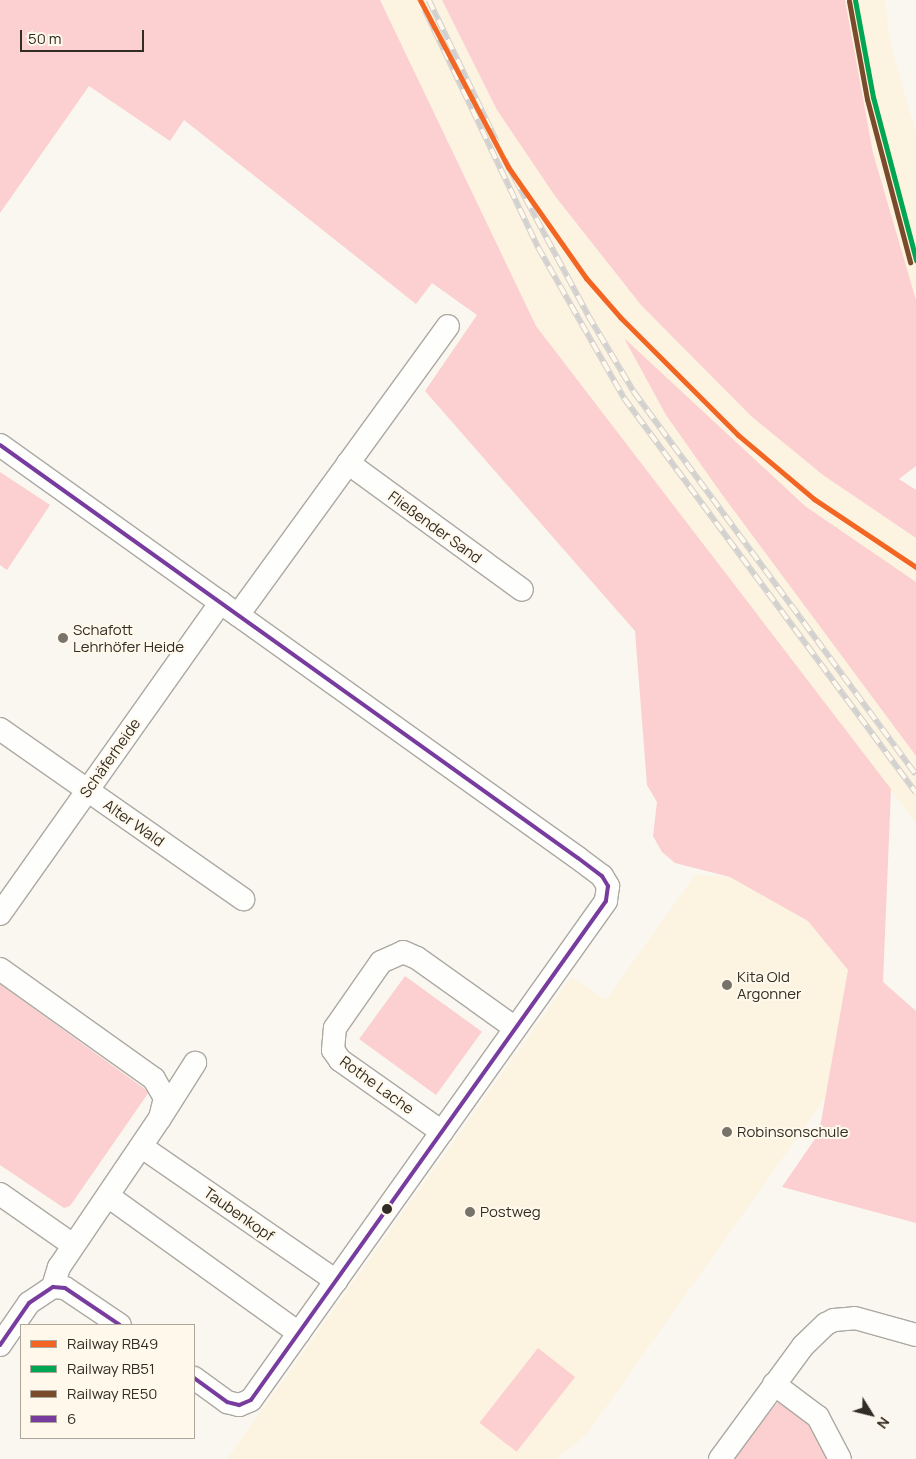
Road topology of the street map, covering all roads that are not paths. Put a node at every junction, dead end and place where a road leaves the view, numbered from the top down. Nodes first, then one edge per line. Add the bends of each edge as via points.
1 (448, 326) dead end
2 (0, 446) edge
3 (348, 463) junction
4 (522, 590) dead end
5 (230, 609) junction
6 (0, 728) edge
7 (88, 790) junction
8 (243, 899) dead end
9 (0, 914) edge
10 (0, 969) edge
11 (515, 1028) junction
12 (196, 1063) dead end
13 (160, 1118) junction
14 (442, 1132) junction
15 (142, 1147) junction
16 (0, 1194) edge
17 (108, 1196) junction
18 (72, 1245) junction
19 (336, 1281) junction
20 (53, 1287) junction
21 (119, 1324) edge
22 (299, 1333) junction
23 (916, 1335) edge
24 (0, 1345) edge
25 (195, 1379) edge
26 (774, 1384) junction
27 (720, 1459) edge
28 (840, 1459) edge

1 - 3 street
2 - 5 street
3 - 4 street, Fließender Sand
3 - 5 street
5 - 7 street, Schäferheide
5 - 11 street via 602,876 608,886 606,901
6 - 7 street, Alter Wald
7 - 8 street, Alter Wald
7 - 9 street, Schäferheide
10 - 13 street via 154,1080 165,1098
11 - 14 street
11 - 14 street, Rothe Lache via 417,958 403,952 381,962 335,1028 333,1050 340,1060
12 - 13 street
13 - 15 street
14 - 19 street
15 - 17 street
15 - 19 street, Taubenkopf
16 - 18 street
17 - 18 street
17 - 22 street
18 - 20 street via 59,1267
19 - 22 street
20 - 21 street via 65,1288 78,1295
20 - 24 street via 30,1303
22 - 25 street via 251,1400 239,1405 227,1402
23 - 26 street via 855,1318 834,1320 815,1331
26 - 27 street
26 - 28 street via 818,1417

